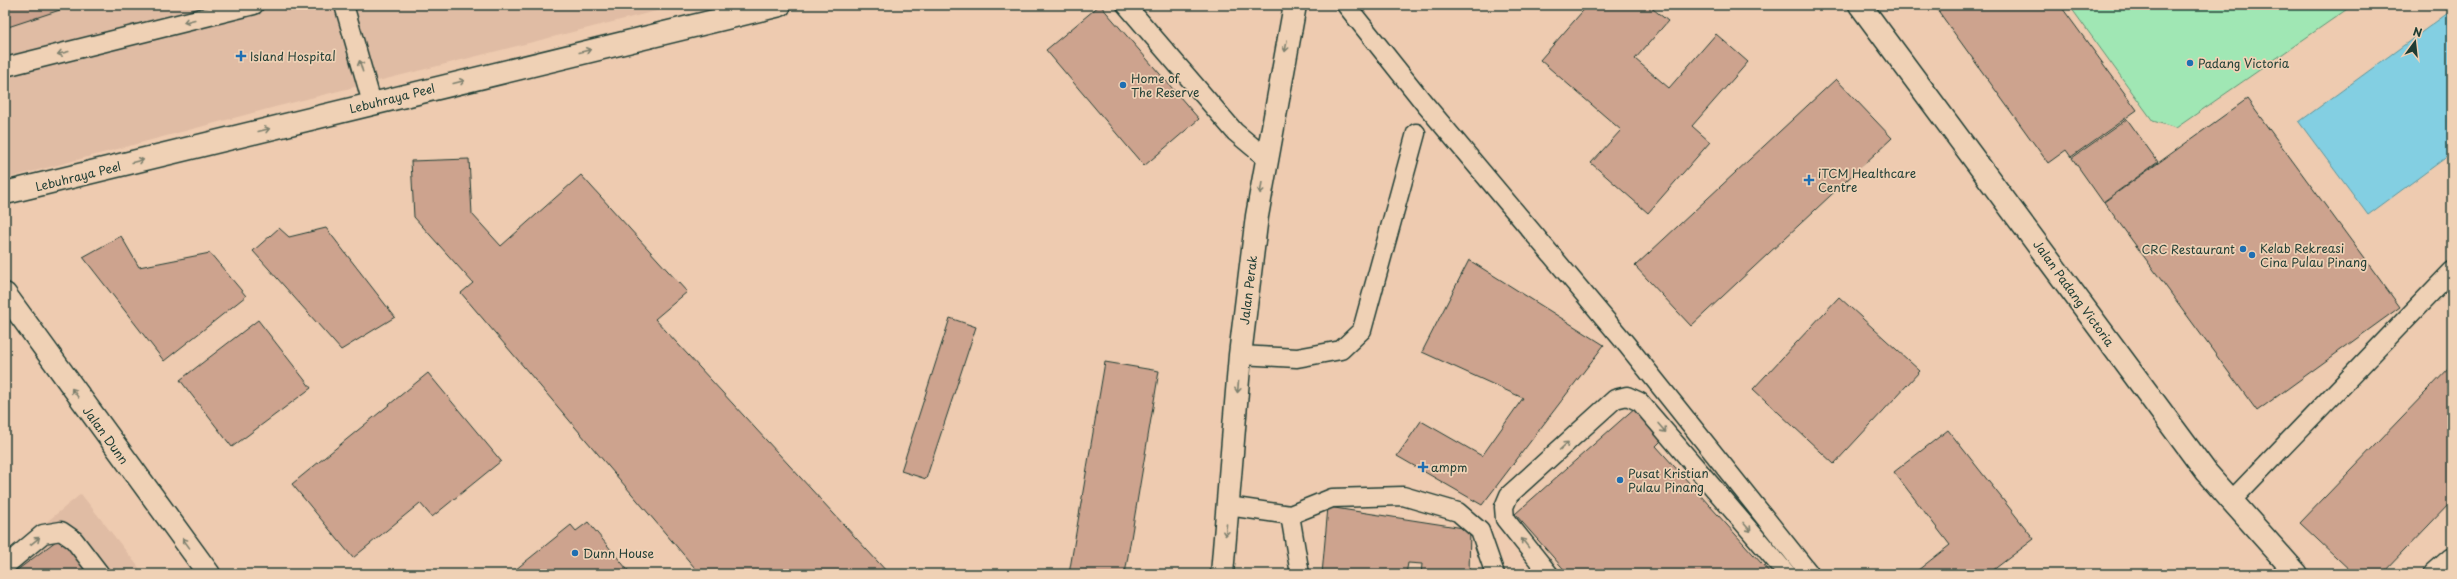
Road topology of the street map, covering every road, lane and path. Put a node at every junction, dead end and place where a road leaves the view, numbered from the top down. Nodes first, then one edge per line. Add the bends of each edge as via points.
1 (254, 5) edge
2 (344, 5) edge
3 (780, 5) edge
4 (1126, 5) edge
5 (1346, 5) edge
6 (1860, 5) edge
7 (1293, 6) edge
8 (5, 67) edge
9 (372, 103) junction
10 (1416, 133) dead end
11 (1266, 158) junction
12 (5, 193) edge
13 (2452, 271) edge
14 (5, 294) edge
15 (1240, 355) junction
16 (2231, 501) junction
17 (1228, 506) junction
18 (1290, 515) junction
19 (2452, 559) edge
20 (5, 566) edge
21 (100, 574) edge
22 (209, 574) edge
23 (1222, 574) edge
24 (1300, 574) edge
25 (1495, 574) edge
26 (1549, 574) edge
27 (1787, 574) edge
28 (1810, 574) edge
29 (2297, 574) edge
30 (2435, 574) edge

1 -> 8 lane
9 -> 2 lane
9 -> 3 main road, Lebuhraya Peel
4 - 11 lane via 1235,132
5 - 28 lane via 1627,345
6 - 16 main road, Jalan Padang Victoria via 2206,472
7 -> 11 main road, Jalan Perak
12 -> 9 main road, Lebuhraya Peel
10 - 15 lane via 1362,330 1341,350 1297,358
11 -> 15 main road, Jalan Perak
13 - 16 lane
22 -> 14 main road, Jalan Dunn
15 -> 17 main road, Jalan Perak
16 - 29 main road, Jalan Padang Victoria
17 - 18 lane
17 -> 23 main road, Jalan Perak
18 - 24 lane
18 - 25 lane via 1332,498 1403,496 1458,512 1480,531
19 - 30 main road
20 -> 21 lane via 44,534 61,531 74,540
26 -> 27 lane via 1505,518 1504,507 1509,495 1615,399 1627,396 1640,402

